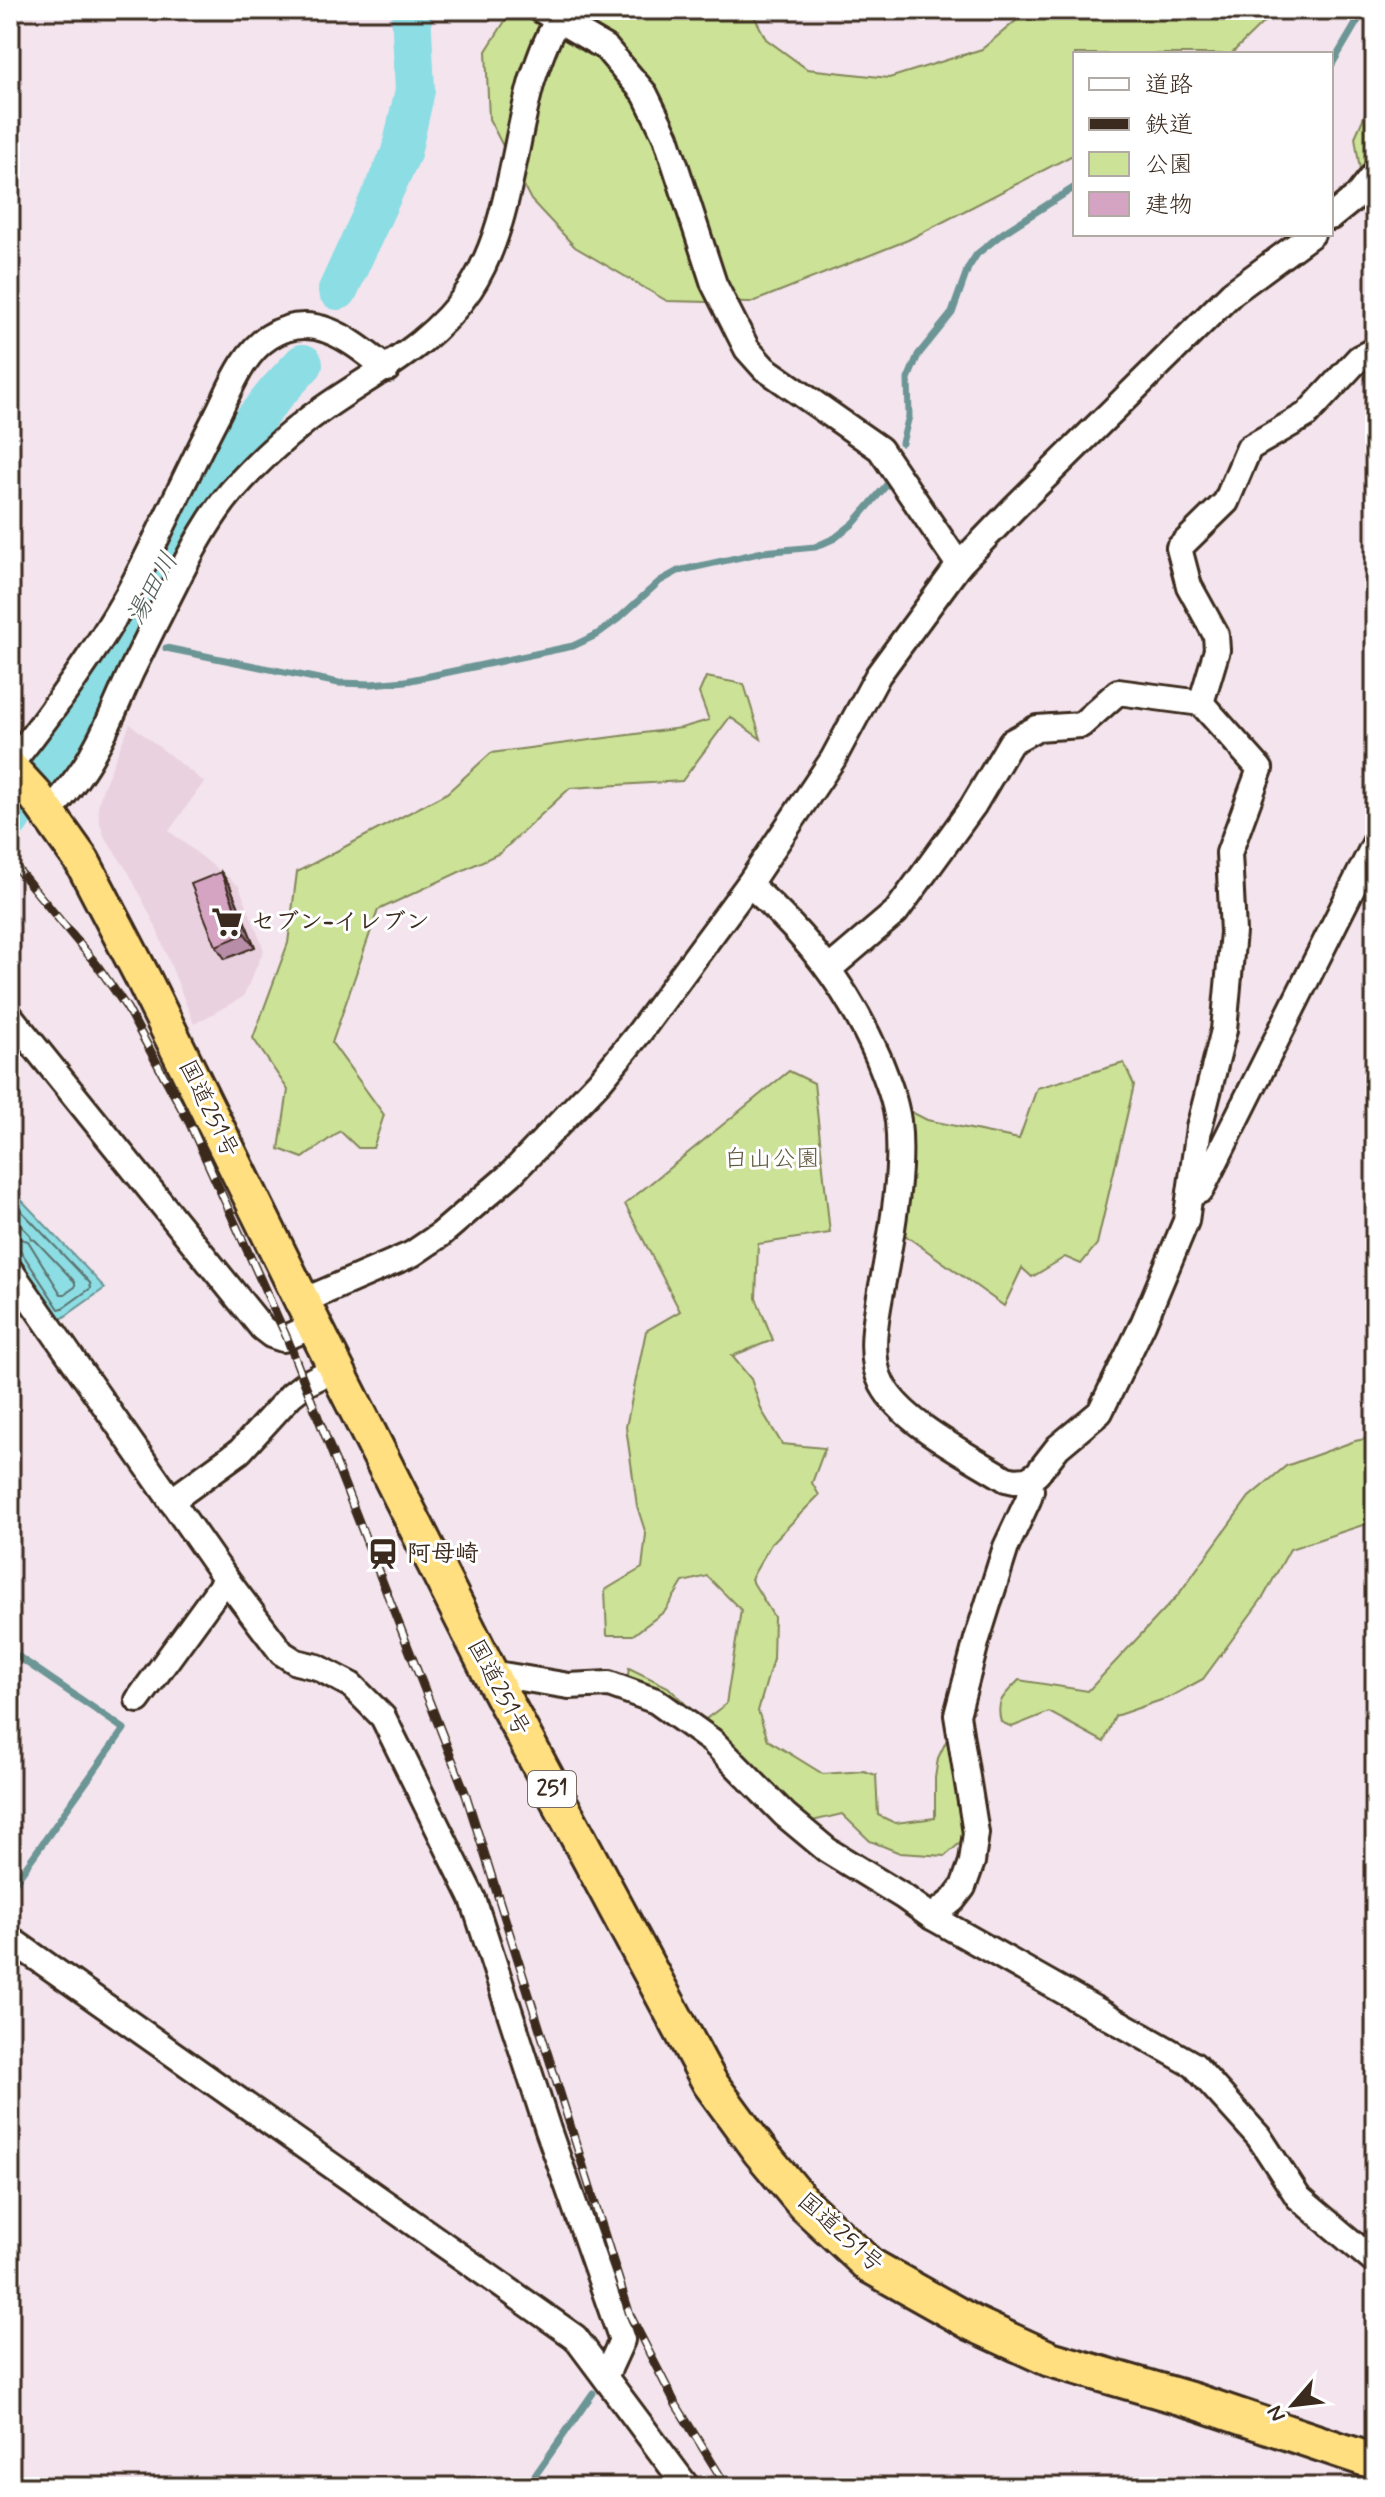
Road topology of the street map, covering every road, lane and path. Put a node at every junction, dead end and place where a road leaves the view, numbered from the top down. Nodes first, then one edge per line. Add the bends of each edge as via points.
1 (555, 13) edge
2 (1375, 173) edge
3 (1333, 215) edge
4 (1309, 236) edge
5 (1375, 350) edge
6 (387, 369) junction
7 (959, 565) junction
8 (1201, 703) junction
9 (24, 782) edge
10 (1375, 843) edge
11 (749, 884) junction
12 (829, 969) junction
13 (10, 1016) edge
14 (1190, 1195) junction
15 (10, 1270) edge
16 (308, 1313) junction
17 (336, 1368) junction
18 (1027, 1480) junction
19 (171, 1501) junction
20 (226, 1579) junction
21 (490, 1673) junction
22 (138, 1700) dead end
23 (932, 1917) junction
24 (10, 1939) edge
25 (1375, 2262) edge
26 (606, 2375) junction
27 (1375, 2462) edge
28 (687, 2487) edge

1 - 6 street via 487,255 447,318
1 - 7 street via 606,48 645,94 666,137 714,284 747,349 764,368 880,449
2 - 3 street
4 - 7 street via 1232,293
5 - 8 street via 1359,358 1306,415 1249,448 1226,502 1179,548 1189,586 1216,635 1217,650
6 - 9 street via 305,422 230,493 194,546 81,773
6 - 9 street via 350,340 311,324 268,337 251,352
7 - 11 street via 878,675 833,759
8 - 12 street via 1118,692 1081,725 1037,728 1011,742 973,806 896,912
8 - 14 street via 1260,769 1229,853 1233,932 1224,1030 1199,1128
9 - 16 highway, 国道251号 / 251 via 82,861
10 - 14 street via 1201,1190
11 - 12 street via 788,919
11 - 16 street via 600,1081 511,1174 440,1235
12 - 18 street via 866,1030 889,1082 897,1118 900,1158 876,1322 880,1381 893,1403 911,1418 1006,1479
13 - 16 street via 262,1328 283,1339
14 - 18 street via 1186,1221 1100,1412
15 - 19 street
16 - 17 highway, 国道251号 / 251
17 - 19 street via 291,1395 240,1451
17 - 21 highway, 国道251号 / 251
18 - 23 street via 1031,1490 1006,1547 957,1715 976,1833 972,1862 963,1887
19 - 20 street
20 - 22 street
20 - 26 street via 282,1653 351,1685 383,1717 473,1899 622,2340
21 - 23 street via 569,1686 609,1684 656,1701 712,1741 827,1850
21 - 27 highway, 国道251号 / 251 via 710,2083 804,2204 869,2265 972,2323 1050,2359
23 - 25 street via 1194,2065 1259,2137 1298,2197
24 - 26 street via 575,2337
26 - 28 street

